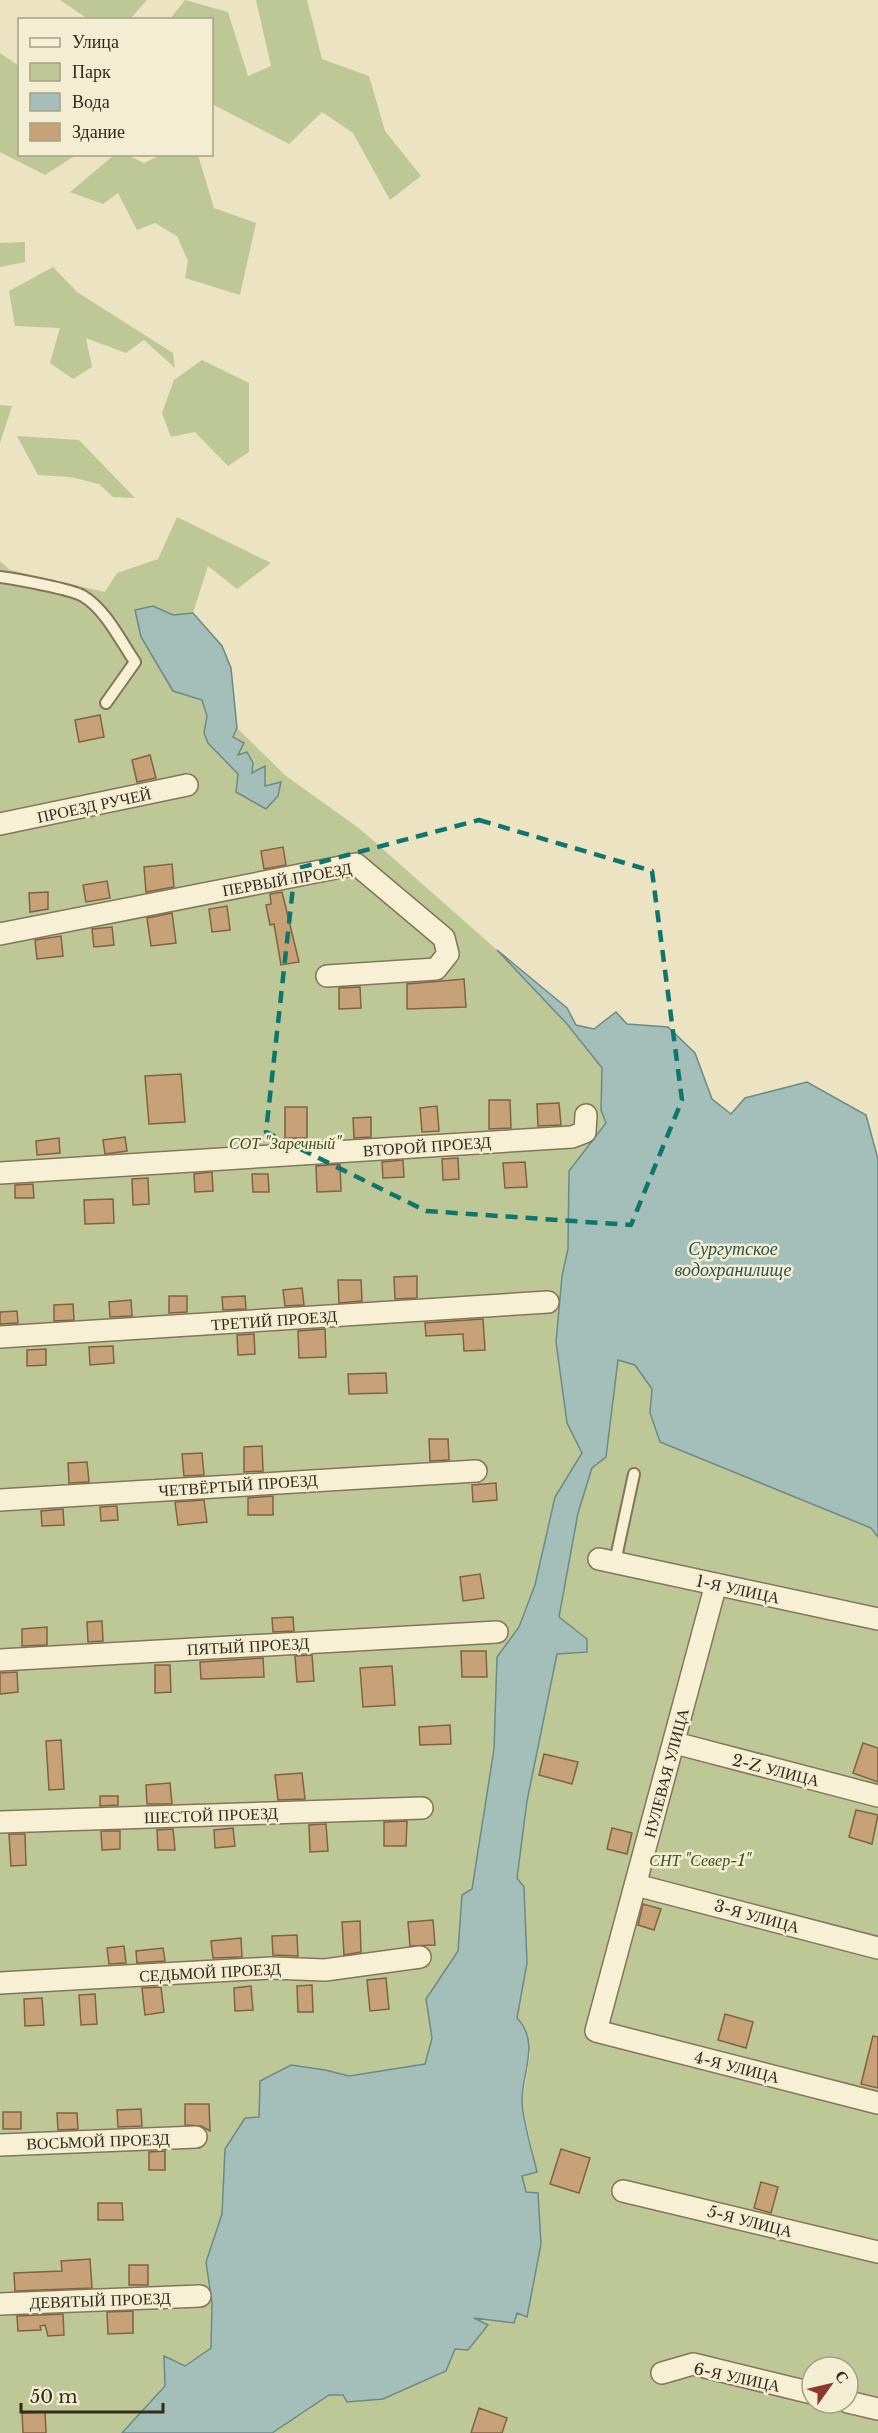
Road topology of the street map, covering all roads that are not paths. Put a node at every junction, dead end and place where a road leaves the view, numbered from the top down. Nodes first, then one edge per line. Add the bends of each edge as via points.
1 (0, 577) edge
2 (106, 703) dead end
3 (187, 785) dead end
4 (0, 824) edge
5 (0, 934) edge
6 (327, 976) dead end
7 (586, 1115) dead end
8 (0, 1173) edge
9 (548, 1302) dead end
10 (0, 1337) edge
11 (476, 1471) dead end
12 (634, 1474) dead end
13 (0, 1500) edge
14 (607, 1560) joint
15 (716, 1584) junction
16 (878, 1619) edge
17 (497, 1632) dead end
18 (0, 1660) edge
19 (675, 1743) junction
20 (878, 1796) edge
21 (422, 1808) dead end
22 (0, 1822) edge
23 (636, 1885) junction
24 (878, 1948) edge
25 (420, 1957) dead end
26 (0, 1983) edge
27 (596, 2031) joint
28 (878, 2103) edge
29 (196, 2137) dead end
30 (0, 2145) edge
31 (623, 2191) dead end
32 (878, 2252) edge
33 (200, 2296) dead end
34 (0, 2304) edge
35 (662, 2373) dead end
36 (800, 2390) edge
37 (860, 2405) edge
38 (878, 2409) edge

1 - 2 lane via 82,595 104,615 135,662
3 - 4 street, ПРОЕЗД РУЧЕЙ
5 - 6 street, ПЕРВЫЙ ПРОЕЗД via 356,864 444,938 448,954 436,969
7 - 8 street, ВТОРОЙ ПРОЕЗД via 585,1132 573,1137
9 - 10 street, ТРЕТИЙ ПРОЕЗД
11 - 13 street, ЧЕТВЁРТЫЙ ПРОЕЗД
12 - 14 lane
14 - 15 street, 1-Я УЛИЦА
15 - 16 street, 1-Я УЛИЦА
15 - 19 street, НУЛЕВАЯ УЛИЦА
17 - 18 street, ПЯТЫЙ ПРОЕЗД
19 - 20 street, 2-Z УЛИЦА
19 - 23 street, НУЛЕВАЯ УЛИЦА
21 - 22 street, ШЕСТОЙ ПРОЕЗД
23 - 24 street, 3-Я УЛИЦА
23 - 27 street, НУЛЕВАЯ УЛИЦА
25 - 26 street, СЕДЬМОЙ ПРОЕЗД via 325,1970 271,1968
27 - 28 street, 4-Я УЛИЦА
29 - 30 street, ВОСЬМОЙ ПРОЕЗД
31 - 32 street, 5-Я УЛИЦА
33 - 34 street, ДЕВЯТЫЙ ПРОЕЗД
35 - 36 street, 6-Я УЛИЦА via 693,2364
37 - 38 street

